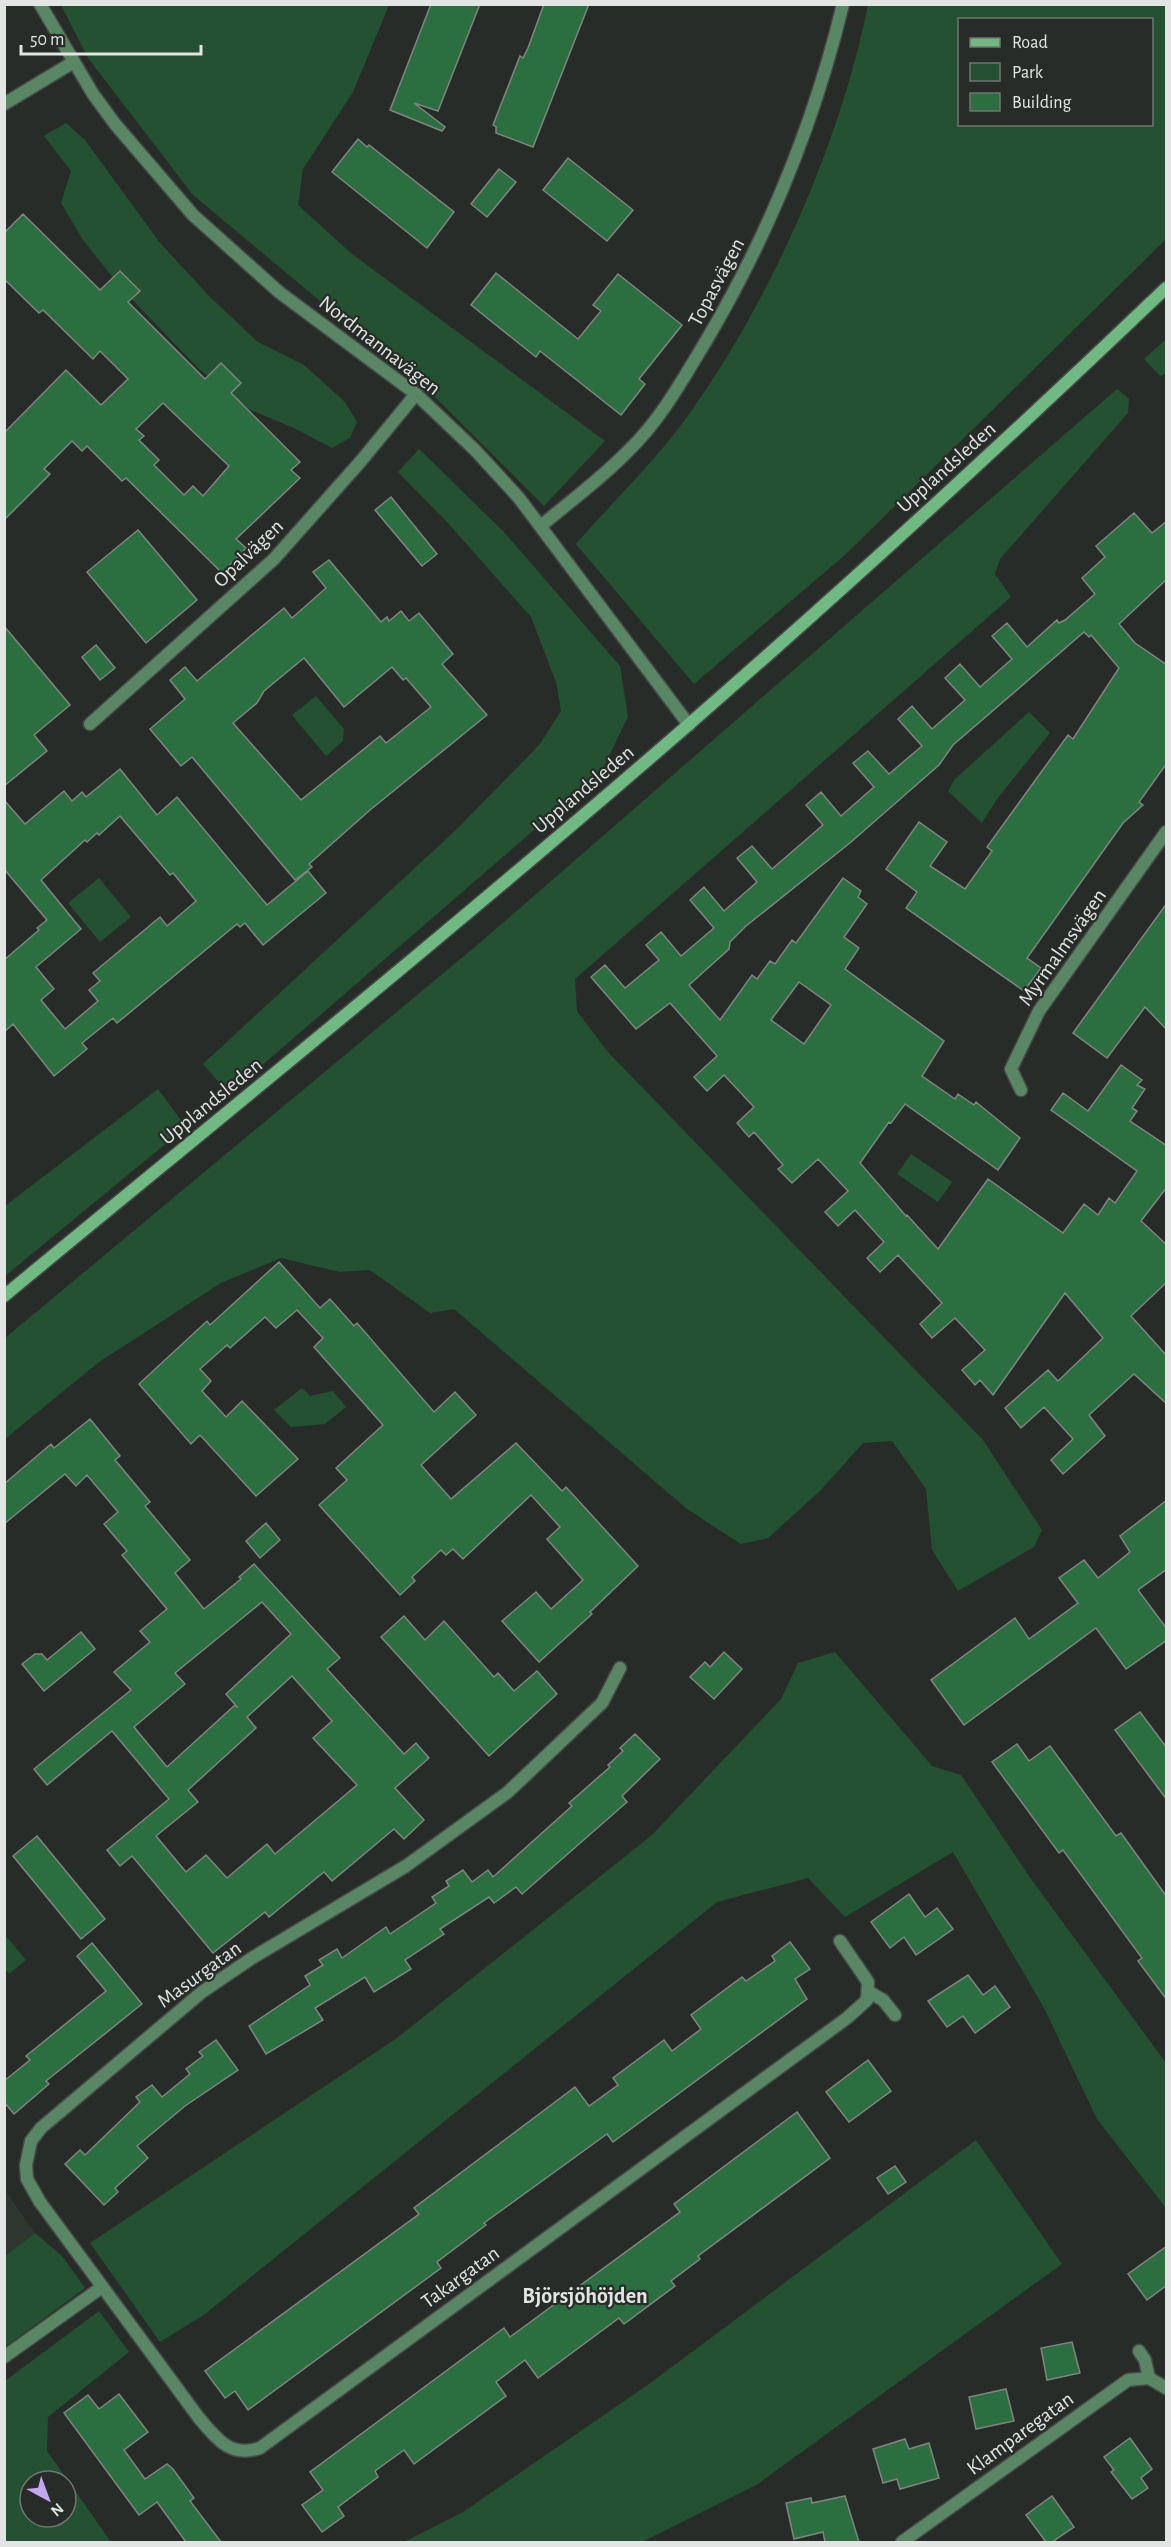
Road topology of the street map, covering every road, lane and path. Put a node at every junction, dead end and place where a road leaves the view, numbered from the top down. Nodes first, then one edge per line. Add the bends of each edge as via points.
1 (40, 4) edge
2 (843, 4) edge
3 (72, 63) junction
4 (4, 104) edge
5 (1167, 288) edge
6 (416, 394) junction
7 (541, 526) junction
8 (90, 724) dead end
9 (689, 725) junction
10 (1167, 832) edge
11 (1021, 1090) dead end
12 (4, 1296) edge
13 (620, 1668) dead end
14 (840, 1941) dead end
15 (869, 1992) junction
16 (895, 2015) dead end
17 (102, 2287) junction
18 (1139, 2351) dead end
19 (4, 2357) edge
20 (1149, 2378) junction
21 (1167, 2388) edge
22 (902, 2542) edge

1 - 3 street, Nordmannavägen
2 - 7 street, Topasvägen via 797,157 733,296 674,394 627,453
3 - 4 street
3 - 6 street, Nordmannavägen via 115,124 193,214 279,292
5 - 9 street, Upplandsleden via 1029,419
6 - 7 street, Nordmannavägen via 502,479
6 - 8 street, Opalvägen via 274,559
7 - 9 street, Nordmannavägen
9 - 12 street, Upplandsleden via 415,958
10 - 11 street, Myrmalmsvägen via 1039,1011 1011,1069
13 - 17 street, Masurgatan via 602,1703 508,1792 406,1866 202,1992 40,2128 27,2153 27,2180
14 - 15 street via 864,1972
15 - 16 street via 883,2000
15 - 17 street, Takargatan via 867,2000 847,2018 260,2448 237,2451 218,2441
17 - 19 street
18 - 20 street
20 - 21 street
20 - 22 street, Klamparegatan via 1128,2380 1110,2391

